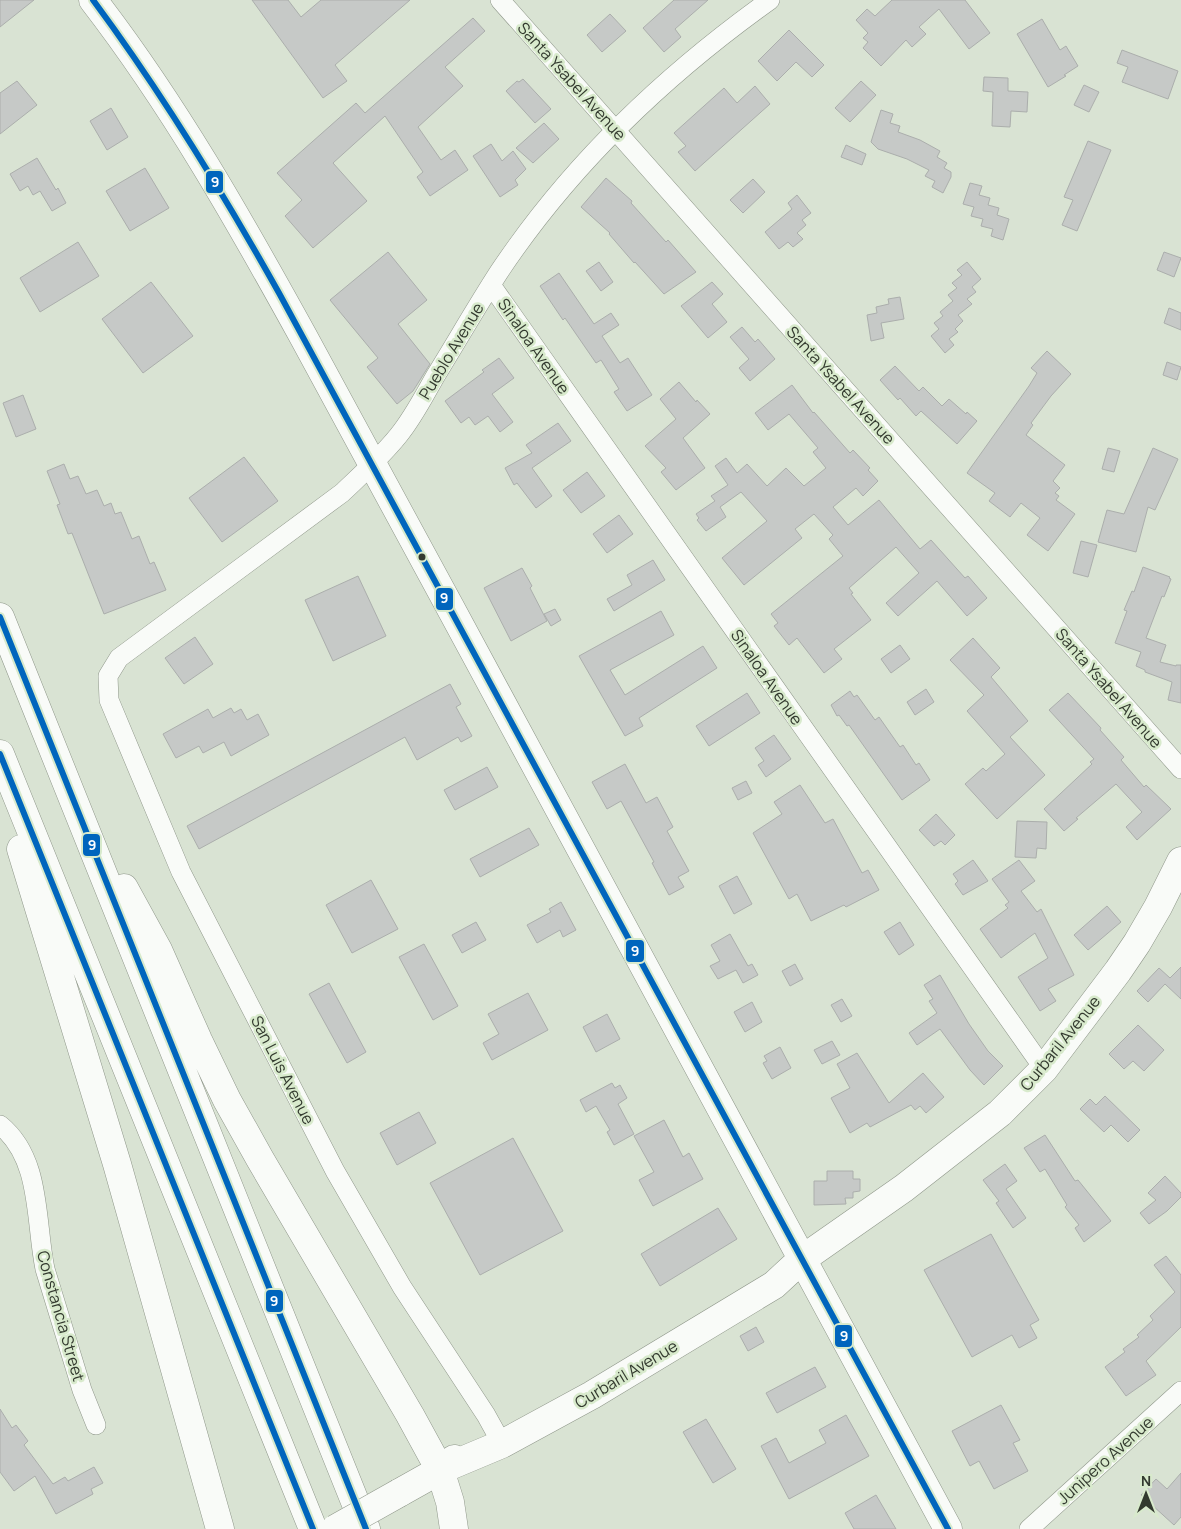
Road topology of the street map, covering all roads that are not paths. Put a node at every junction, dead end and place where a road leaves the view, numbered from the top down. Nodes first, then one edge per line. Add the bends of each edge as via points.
1 (93, 0) edge
2 (500, 0) edge
3 (770, 0) edge
4 (615, 130) junction
5 (491, 285) junction
6 (372, 464) junction
7 (0, 617) edge
8 (108, 676) joint
9 (0, 754) edge
10 (1181, 769) edge
11 (0, 778) edge
12 (66, 784) junction
13 (1181, 861) edge
14 (1044, 1069) junction
15 (0, 1125) edge
16 (801, 1260) junction
17 (1181, 1391) edge
18 (96, 1426) dead end
19 (498, 1436) junction
20 (440, 1470) junction
21 (220, 1529) edge
22 (313, 1529) edge
23 (336, 1529) edge
24 (366, 1529) edge
25 (454, 1529) edge
26 (948, 1529) edge
27 (1029, 1529) edge

1 - 6 main road via 163,96 209,169
2 - 4 street, Santa Ysabel Avenue
3 - 4 street, Pueblo Avenue via 722,34
4 - 5 street, Pueblo Avenue via 554,198
4 - 10 street, Santa Ysabel Avenue
5 - 6 street, Pueblo Avenue via 414,413
5 - 14 street, Sinaloa Avenue
6 - 8 street, Pueblo Avenue via 342,493 119,658
6 - 16 main road
7 - 12 main road
8 - 19 street, San Luis Avenue via 109,700 181,872 335,1171 402,1286
9 - 22 main road
11 - 21 main road via 117,1164
12 - 20 main road via 158,950 198,1040 246,1134
12 - 24 main road
13 - 14 main road, Curbaril Avenue via 1137,943
14 - 16 main road, Curbaril Avenue via 1000,1113 904,1188
15 - 18 street, Constancia Street via 22,1151 28,1166 45,1269
16 - 19 main road, Curbaril Avenue via 774,1285 592,1395
16 - 26 main road
17 - 27 street, Junipero Avenue
19 - 20 main road, Curbaril Avenue
20 - 23 main road, Curbaril Avenue, bridge
20 - 25 main road

